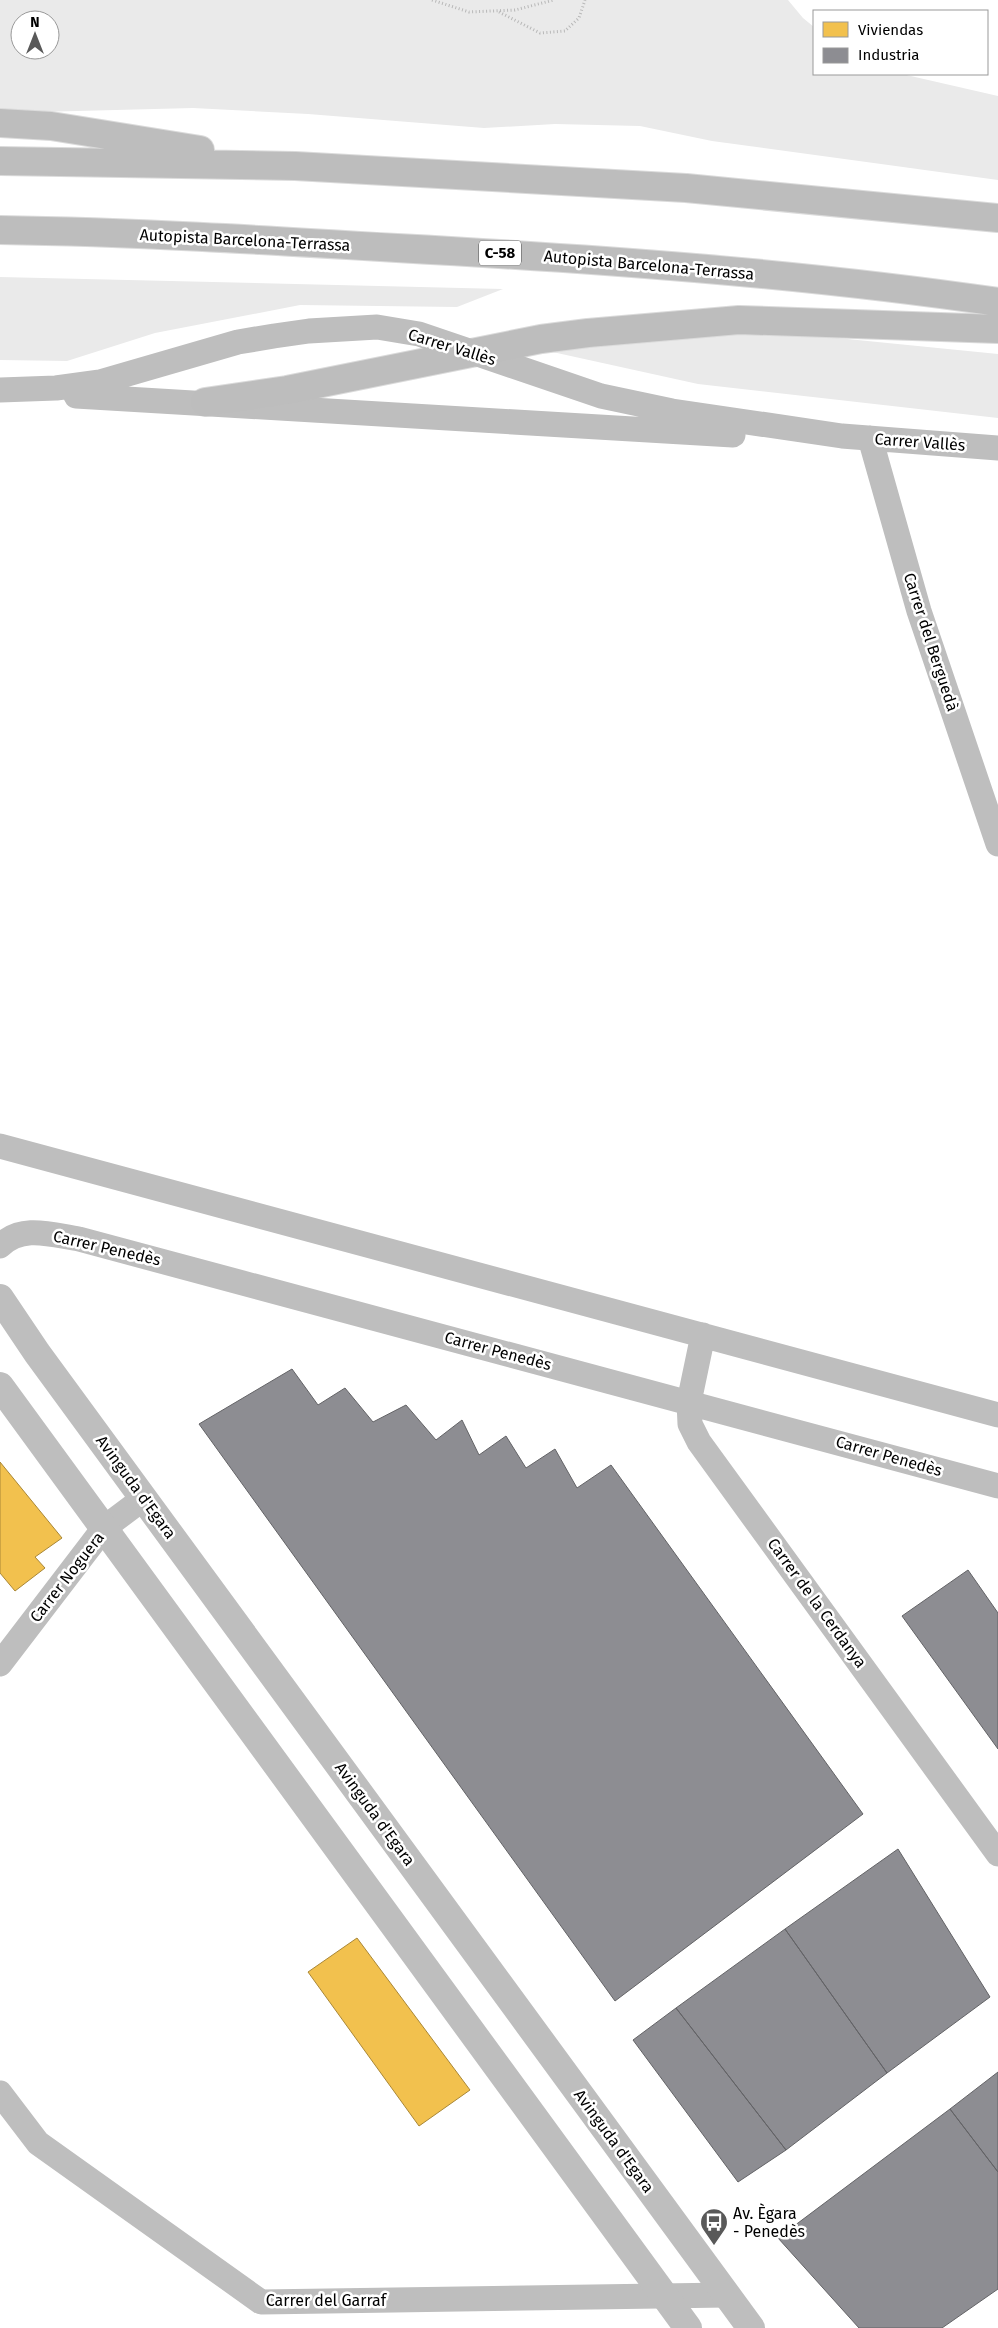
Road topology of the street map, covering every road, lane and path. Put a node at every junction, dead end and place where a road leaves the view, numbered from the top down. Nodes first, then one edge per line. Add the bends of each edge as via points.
1 (432, 0) edge
2 (554, 0) edge
3 (585, 0) edge
4 (497, 11) junction
5 (0, 123) edge
6 (0, 161) edge
7 (295, 166) junction
8 (998, 218) edge
9 (0, 230) edge
10 (998, 302) edge
11 (998, 330) edge
12 (476, 352) junction
13 (0, 391) edge
14 (205, 402) junction
15 (842, 436) junction
16 (870, 438) junction
17 (998, 448) edge
18 (998, 844) edge
19 (0, 1146) edge
20 (0, 1246) edge
21 (0, 1298) edge
22 (703, 1335) junction
23 (0, 1386) edge
24 (689, 1402) junction
25 (998, 1415) edge
26 (998, 1486) edge
27 (144, 1498) junction
28 (104, 1528) junction
29 (0, 1664) edge
30 (998, 1854) edge
31 (0, 2092) edge
32 (727, 2295) junction
33 (665, 2296) junction
34 (688, 2328) edge
35 (751, 2328) edge

1 - 4 path via 469,12
2 - 4 path
3 - 4 path via 579,18 565,31 540,33
5 - 7 highway via 51,126
6 - 7 highway
7 - 8 highway via 686,188
9 - 10 highway, Autopista Barcelona-Terrassa / C-58 via 265,240 692,267
11 - 12 highway via 739,320 588,333
12 - 13 street, Carrer Vallès via 419,334 377,327 309,331 238,342 100,382
12 - 14 highway via 288,390
12 - 15 street, Carrer Vallès via 601,396 672,411
13 - 14 street, Carrer Vallès
14 - 15 street, Carrer Vallès via 772,437
15 - 16 street, Carrer Vallès
16 - 17 street, Carrer Vallès
16 - 18 street, Carrer del Berguedà via 919,611
19 - 22 street
20 - 24 street, Carrer Penedès via 10,1236 29,1233 79,1239
21 - 27 street, Avinguda d'Egara
22 - 24 street, Carrer de la Cerdanya
22 - 25 street
23 - 28 street
24 - 26 street, Carrer Penedès
24 - 30 street, Carrer de la Cerdanya via 690,1424 699,1442
27 - 28 street, Carrer Noguera
27 - 32 street, Avinguda d'Egara
28 - 29 street, Carrer Noguera
28 - 33 street
31 - 33 street, Carrer del Garraf via 38,2143 261,2302
32 - 33 street, Carrer del Garraf
32 - 35 street, Avinguda d'Egara
33 - 34 street

